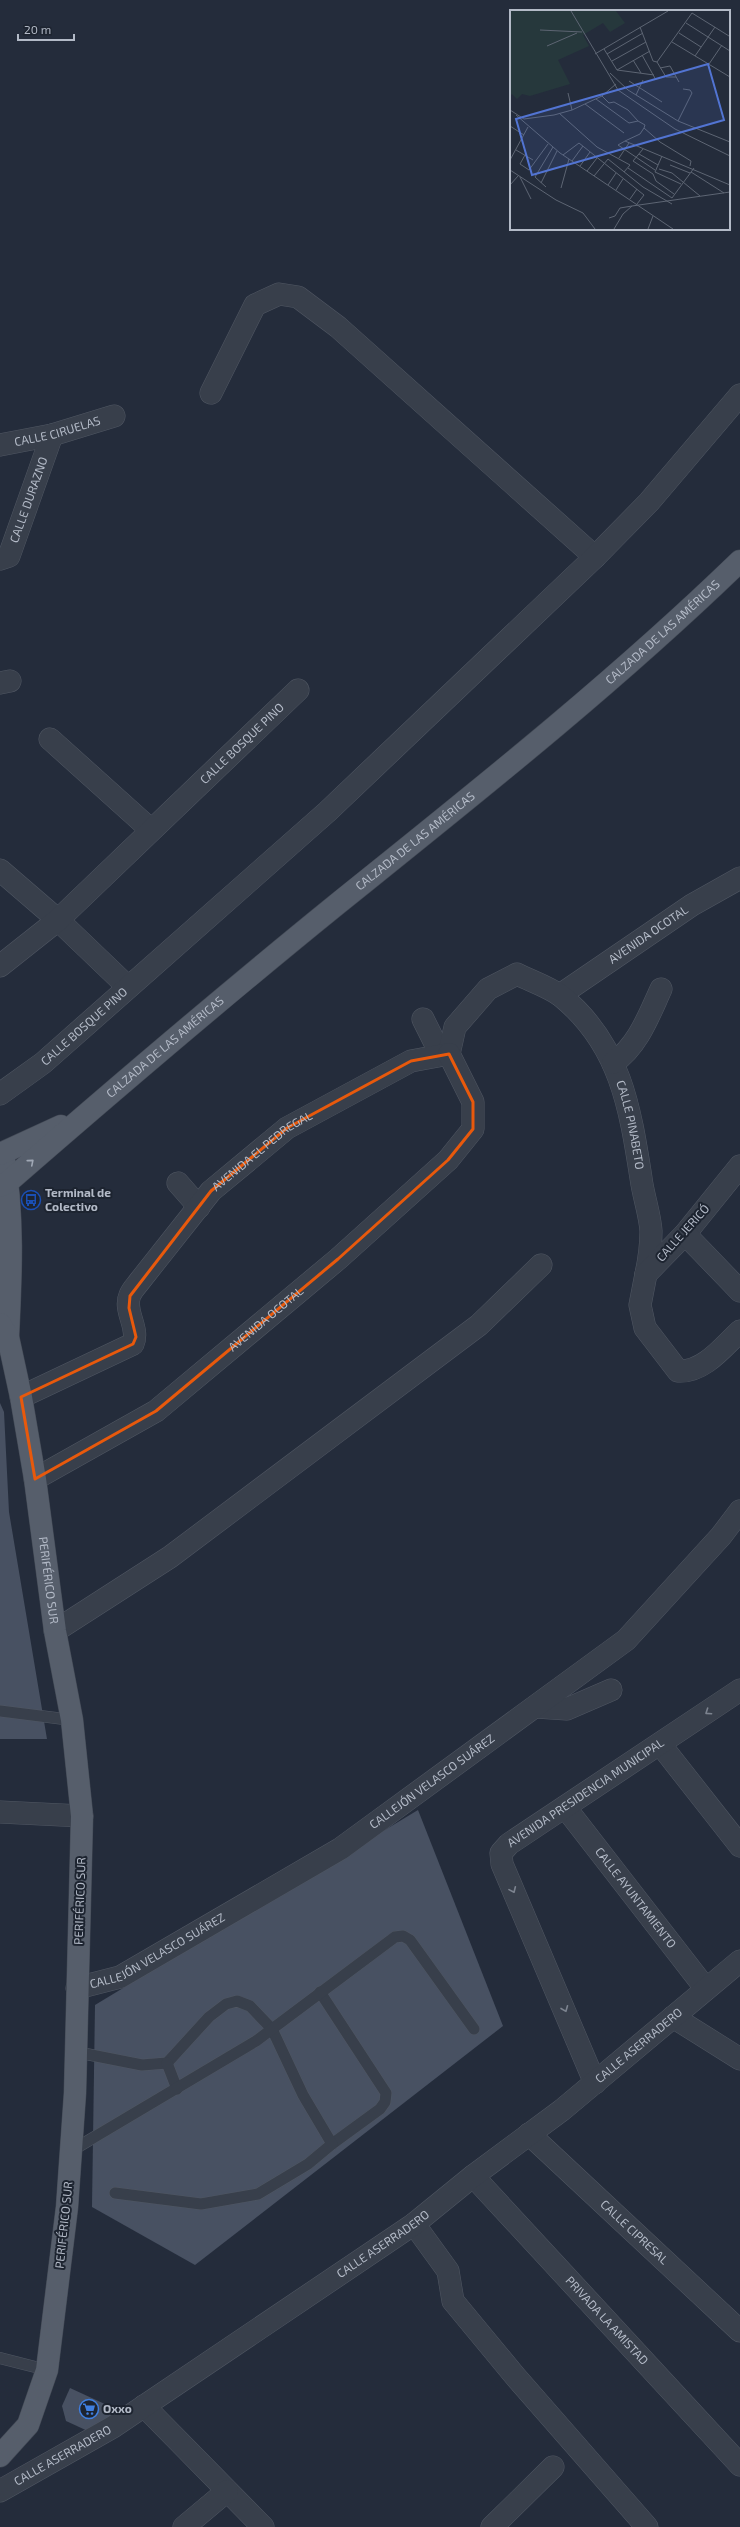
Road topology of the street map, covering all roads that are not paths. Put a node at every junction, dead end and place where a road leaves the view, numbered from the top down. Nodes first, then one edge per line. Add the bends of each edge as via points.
1 (211, 393) dead end
2 (740, 395) edge
3 (114, 416) dead end
4 (52, 434) junction
5 (0, 445) edge
6 (595, 557) junction
7 (0, 559) edge
8 (740, 561) edge
9 (298, 690) dead end
10 (50, 740) dead end
11 (150, 829) junction
12 (0, 870) edge
13 (740, 878) edge
14 (58, 920) junction
15 (0, 966) edge
16 (128, 987) junction
17 (660, 989) dead end
18 (560, 995) junction
19 (423, 1019) dead end
20 (445, 1055) junction
21 (613, 1063) junction
22 (0, 1094) edge
23 (84, 1116) junction
24 (1, 1154) edge
25 (740, 1166) edge
26 (178, 1183) dead end
27 (4, 1184) edge
28 (199, 1207) junction
29 (686, 1234) junction
30 (541, 1265) dead end
31 (646, 1274) junction
32 (740, 1292) edge
33 (4, 1331) edge
34 (740, 1332) edge
35 (21, 1397) junction
36 (35, 1479) junction
37 (740, 1511) edge
38 (55, 1630) junction
39 (611, 1690) dead end
40 (740, 1690) edge
41 (536, 1706) junction
42 (0, 1711) edge
43 (72, 1720) junction
44 (660, 1744) junction
45 (565, 1807) junction
46 (0, 1812) edge
47 (82, 1816) junction
48 (740, 1846) edge
49 (740, 1961) edge
50 (77, 1988) junction
51 (706, 1989) junction
52 (320, 1992) junction
53 (673, 2017) junction
54 (272, 2029) junction
55 (474, 2029) dead end
56 (76, 2052) junction
57 (740, 2058) edge
58 (167, 2062) junction
59 (596, 2083) junction
60 (177, 2090) junction
61 (529, 2134) junction
62 (332, 2144) junction
63 (71, 2151) junction
64 (472, 2176) junction
65 (114, 2193) dead end
66 (414, 2224) junction
67 (740, 2331) edge
68 (0, 2358) edge
69 (47, 2370) junction
70 (144, 2406) junction
71 (0, 2456) edge
72 (740, 2465) edge
73 (553, 2467) dead end
74 (227, 2490) junction
75 (0, 2491) edge
76 (184, 2527) edge
77 (263, 2527) edge
78 (492, 2527) edge
79 (647, 2527) edge

1 - 6 street via 255,305 279,294 298,297 338,327
2 - 6 street via 649,502
3 - 4 street, CALLE CIRUELAS
4 - 5 street, CALLE CIRUELAS
4 - 7 street, CALLE DURAZNO via 9,556
6 - 16 street via 327,812
8 - 23 main road, CALZADA DE LAS AMÉRICAS via 671,628 431,829 204,1012
9 - 11 street, CALLE BOSQUE PINO
10 - 11 street
11 - 14 street, CALLE BOSQUE PINO
12 - 14 street, CALLE BOSQUE PINO
13 - 18 street, AVENIDA OCOTAL via 692,905
14 - 15 street, CALLE BOSQUE PINO
14 - 16 street, CALLE BOSQUE PINO
16 - 22 street, CALLE BOSQUE PINO via 43,1063
17 - 21 street via 634,1042 624,1056
18 - 20 street via 517,974 488,990 455,1027
18 - 21 street, CALLE PINABETO via 590,1024
19 - 20 street
20 - 28 street, AVENIDA EL PEDREGAL via 411,1061 287,1128 212,1191
20 - 36 street, AVENIDA OCOTAL via 473,1102 473,1129 448,1160 338,1259 156,1411
21 - 31 street, CALLE PINABETO via 632,1120 651,1230
23 - 24 main road, CALZADA DE LAS AMÉRICAS
27 -> 23 main road, CALZADA DE LAS AMÉRICAS
24 - 27 main road, PERIFÉRICO SUR
25 - 29 street, CALLE JERICÓ
26 - 28 street
27 - 33 main road, PERIFÉRICO SUR via 12,1263
28 - 35 street, AVENIDA EL PEDREGAL via 130,1296 129,1308 136,1337 133,1344
29 - 31 street, CALLE JERICÓ
29 - 32 street
30 - 38 street via 479,1325 170,1557
31 - 34 street via 640,1305 646,1328 678,1371 689,1372 708,1360
33 - 35 main road, PERIFÉRICO SUR
35 - 36 main road, PERIFÉRICO SUR
36 - 38 main road, PERIFÉRICO SUR
37 - 41 street, CALLEJÓN VELASCO SUÁREZ via 626,1640
38 - 43 main road, PERIFÉRICO SUR
39 - 41 street via 567,1708
40 -> 44 street, AVENIDA PRESIDENCIA MUNICIPAL
41 - 50 street, CALLEJÓN VELASCO SUÁREZ via 340,1849 120,1977
42 - 43 lane
43 - 47 main road, PERIFÉRICO SUR
44 - 45 street, AVENIDA PRESIDENCIA MUNICIPAL
44 - 48 street
45 - 51 street, CALLE AYUNTAMIENTO
45 -> 59 street, AVENIDA PRESIDENCIA MUNICIPAL via 508,1844 501,1853 502,1864
46 - 47 street
47 - 50 main road, PERIFÉRICO SUR
49 - 51 street, CALLE ASERRADERO
50 - 56 main road, PERIFÉRICO SUR
51 - 53 street, CALLE ASERRADERO
52 - 54 lane
52 - 55 lane via 395,1937 403,1936 410,1940
52 - 62 lane via 386,2093 386,2102 380,2109
53 - 57 street
53 - 59 street, CALLE ASERRADERO
54 - 58 lane via 250,2006 237,2001 226,2004
54 - 60 lane
54 - 62 lane via 303,2095
56 - 58 lane via 142,2065
56 - 63 main road, PERIFÉRICO SUR
58 - 60 lane
59 - 61 street, CALLE ASERRADERO
60 - 63 lane
61 - 64 street, CALLE ASERRADERO
61 - 67 street, CALLE CIPRESAL
62 - 65 lane via 308,2164 258,2194 201,2204
63 - 69 main road, PERIFÉRICO SUR via 67,2207
64 - 66 street, CALLE ASERRADERO
64 - 72 street, PRIVADA LA AMISTAD
66 - 70 street, CALLE ASERRADERO
66 - 79 street via 448,2271 453,2301
68 - 69 lane
69 - 71 main road, PERIFÉRICO SUR via 28,2425
70 - 74 street
70 - 75 street, CALLE ASERRADERO via 113,2428
73 - 78 street
74 - 76 street
74 - 77 street

